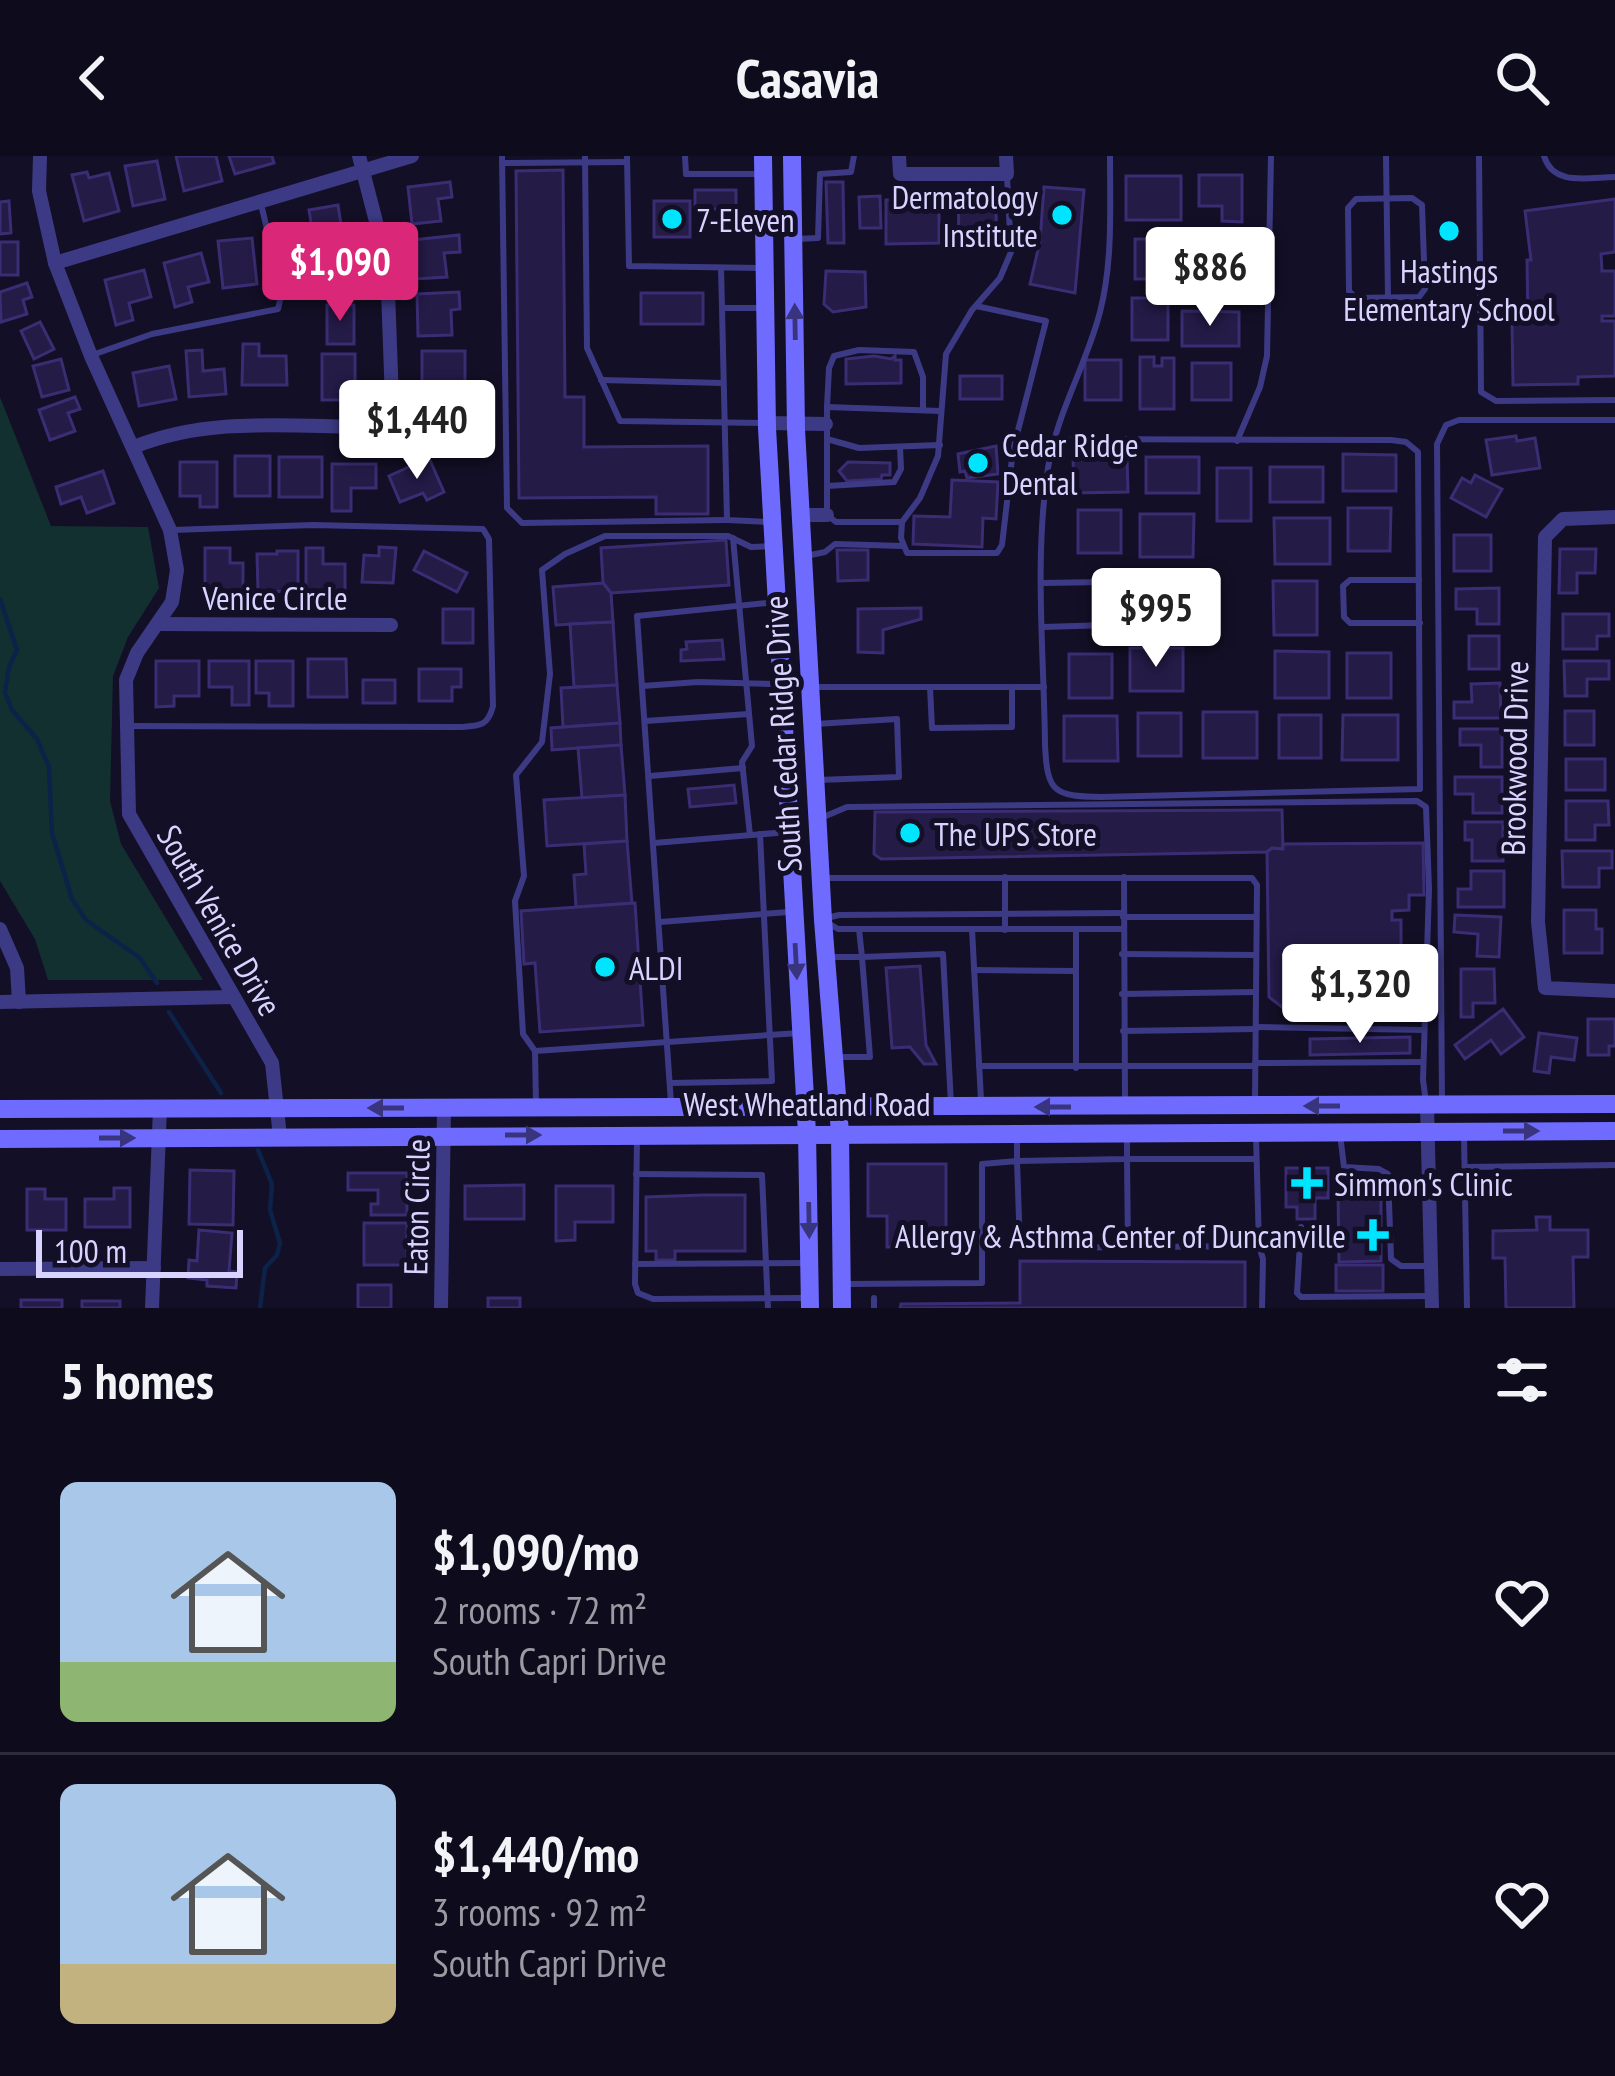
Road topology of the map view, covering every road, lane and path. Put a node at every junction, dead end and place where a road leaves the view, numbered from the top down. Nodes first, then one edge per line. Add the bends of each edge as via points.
1 (40, 156) edge
2 (412, 156) edge
3 (686, 156) edge
4 (792, 156) edge
5 (854, 156) edge
6 (899, 156) edge
7 (1006, 156) edge
8 (1271, 156) edge
9 (1386, 156) edge
10 (1479, 156) edge
11 (1544, 156) edge
12 (502, 159) edge
13 (585, 159) edge
14 (627, 159) edge
15 (1110, 160) edge
16 (362, 163) edge
17 (763, 165) edge
18 (1006, 174) junction
19 (1615, 177) edge
20 (793, 196) junction
21 (819, 196) junction
22 (1386, 198) junction
23 (260, 202) junction
24 (793, 239) junction
25 (56, 263) junction
26 (721, 268) junction
27 (765, 268) junction
28 (1388, 298) junction
29 (976, 305) junction
30 (722, 308) junction
31 (766, 308) junction
32 (91, 356) junction
33 (602, 380) junction
34 (723, 382) junction
35 (1615, 400) edge
36 (827, 407) junction
37 (923, 410) junction
38 (941, 410) junction
39 (1615, 420) edge
40 (724, 423) junction
41 (767, 423) junction
42 (796, 423) junction
43 (826, 432) junction
44 (1053, 439) junction
45 (1236, 441) junction
46 (940, 445) junction
47 (134, 447) junction
48 (900, 447) junction
49 (827, 486) junction
50 (800, 515) junction
51 (827, 515) junction
52 (1615, 517) edge
53 (727, 520) junction
54 (902, 522) junction
55 (772, 523) junction
56 (170, 530) junction
57 (733, 538) junction
58 (773, 545) junction
59 (904, 546) junction
60 (802, 557) junction
61 (1420, 580) junction
62 (1042, 583) junction
63 (776, 602) junction
64 (741, 606) junction
65 (1420, 623) junction
66 (160, 624) junction
67 (391, 625) dead end
68 (1043, 627) junction
69 (746, 683) junction
70 (780, 685) junction
71 (642, 686) junction
72 (809, 687) junction
73 (930, 687) junction
74 (1012, 687) junction
75 (1044, 687) junction
76 (749, 714) junction
77 (645, 722) junction
78 (811, 724) junction
79 (128, 726) junction
80 (742, 768) junction
81 (649, 776) junction
82 (815, 780) junction
83 (817, 819) junction
84 (788, 832) junction
85 (760, 834) junction
86 (749, 835) junction
87 (654, 843) junction
88 (1005, 877) junction
89 (1124, 877) junction
90 (821, 878) junction
91 (793, 912) junction
92 (765, 914) junction
93 (1005, 914) junction
94 (1123, 915) junction
95 (1256, 917) junction
96 (823, 920) junction
97 (660, 922) junction
98 (0, 929) edge
99 (860, 929) junction
100 (972, 929) junction
101 (1122, 929) junction
102 (1005, 930) junction
103 (1076, 931) junction
104 (1122, 955) junction
105 (1256, 955) junction
106 (825, 957) junction
107 (862, 957) junction
108 (974, 970) junction
109 (1076, 970) junction
110 (1615, 991) edge
111 (1256, 992) junction
112 (1122, 994) junction
113 (233, 997) junction
114 (0, 1002) edge
115 (19, 1002) junction
116 (1256, 1028) junction
117 (1424, 1030) junction
118 (1123, 1031) junction
119 (800, 1033) junction
120 (769, 1035) junction
121 (669, 1043) junction
122 (535, 1051) junction
123 (833, 1057) junction
124 (1423, 1062) junction
125 (1256, 1064) junction
126 (979, 1066) junction
127 (1076, 1068) junction
128 (1124, 1068) junction
129 (671, 1082) junction
130 (1615, 1104) edge
131 (1435, 1105) junction
132 (1125, 1106) junction
133 (1255, 1106) junction
134 (536, 1107) junction
135 (587, 1107) junction
136 (671, 1107) junction
137 (805, 1107) junction
138 (951, 1107) junction
139 (981, 1107) junction
140 (160, 1108) junction
141 (279, 1108) junction
142 (444, 1108) junction
143 (837, 1108) junction
144 (0, 1109) edge
145 (1615, 1131) edge
146 (1256, 1132) junction
147 (1340, 1132) junction
148 (1428, 1132) junction
149 (1464, 1132) junction
150 (807, 1133) junction
151 (840, 1133) junction
152 (1016, 1133) junction
153 (1126, 1133) junction
154 (637, 1134) junction
155 (444, 1136) junction
156 (280, 1137) junction
157 (159, 1138) junction
158 (0, 1139) edge
159 (1127, 1159) junction
160 (1256, 1159) junction
161 (1017, 1161) junction
162 (1615, 1165) edge
163 (1465, 1167) junction
164 (636, 1174) junction
165 (1300, 1227) dead end
166 (1259, 1246) junction
167 (1128, 1247) junction
168 (767, 1263) junction
169 (809, 1263) junction
170 (635, 1264) junction
171 (1431, 1266) junction
172 (154, 1268) junction
173 (0, 1269) edge
174 (842, 1284) junction
175 (1431, 1302) edge
176 (768, 1303) edge
177 (810, 1303) edge
178 (152, 1308) edge
179 (441, 1308) edge
180 (842, 1308) edge
181 (1262, 1308) edge
182 (1467, 1308) edge

1 - 25 street, South Venice Drive via 39,191
2 - 16 street
3 - 17 lane via 686,174
4 - 20 main road, South Cedar Ridge Drive
5 - 21 lane via 851,172 820,174
6 - 18 street via 900,174
7 - 18 street
8 - 45 lane via 1267,356
9 - 22 lane
10 - 35 lane via 1481,392 1496,401
11 - 19 lane via 1562,178
12 - 13 lane
12 - 53 lane via 506,508 523,524
13 - 14 lane
13 - 33 lane via 586,348
14 - 26 lane via 628,266
15 - 44 lane via 1104,297
16 - 23 street
16 - 47 street via 387,264 386,421 202,426
17 - 27 main road, South Cedar Ridge Drive
18 - 29 lane via 1011,252
20 - 21 lane
20 - 24 main road, South Cedar Ridge Drive
21 - 24 lane via 818,238
22 - 28 lane
22 - 28 lane via 1422,205 1425,289 1419,298
22 - 28 lane via 1355,199 1348,208 1349,291
23 - 25 street
23 - 32 lane via 282,292 278,309 152,334
42 -> 24 main road, South Cedar Ridge Drive
25 - 32 street, South Venice Drive
26 - 27 lane
26 - 30 lane
27 - 31 main road, South Cedar Ridge Drive
29 - 38 lane via 946,355
29 - 59 lane via 1046,321 1013,450 1002,545 984,554 907,553
30 - 31 lane
30 - 34 lane
31 - 41 main road, South Cedar Ridge Drive
32 - 47 street, South Venice Drive
33 - 34 lane
33 - 40 lane via 620,421
34 - 40 lane
36 - 37 lane
36 - 37 lane via 834,356 859,350 914,352
36 - 43 lane
37 - 38 lane
38 - 46 lane
39 - 131 lane via 1459,420 1446,425 1437,444
40 - 41 lane
40 - 53 lane
41 - 42 street
41 - 55 main road, South Cedar Ridge Drive
42 - 43 street
42 - 50 main road, South Cedar Ridge Drive
43 - 48 lane via 859,448
43 - 49 lane
44 - 45 lane
44 - 62 lane
45 - 61 lane via 1406,442 1418,452
46 - 48 lane
46 - 54 lane
47 - 56 street, South Venice Drive
48 - 49 lane via 894,482
49 - 51 lane
50 - 51 street
50 - 60 main road, South Cedar Ridge Drive
51 - 54 lane
52 - 110 street, Brookwood Drive via 1563,520 1544,537 1538,922 1545,988
53 - 55 lane
54 - 59 lane
55 - 58 main road, South Cedar Ridge Drive
56 - 66 street, South Venice Drive via 177,570
56 - 79 lane via 483,529 493,706 481,726 461,728
57 - 58 lane
57 - 64 lane
57 - 122 lane via 605,536 542,570 550,674 542,742 516,776 523,1034
58 - 63 main road, South Cedar Ridge Drive
59 - 60 lane via 836,544
60 - 72 main road, South Cedar Ridge Drive
61 - 65 lane
61 - 65 lane via 1343,586 1349,623
62 - 68 lane
62 - 68 lane via 1112,587 1108,626
63 - 64 lane
63 - 70 main road, South Cedar Ridge Drive
64 - 69 lane
64 - 71 lane via 637,616
65 - 75 lane via 1420,789 1067,796 1046,773
66 - 67 street, Venice Circle
66 - 79 street, South Venice Drive via 126,680
68 - 75 lane
69 - 70 lane
69 - 71 lane
69 - 76 lane
70 - 72 main road
70 - 84 main road, South Cedar Ridge Drive
71 - 77 lane
72 - 73 lane
72 - 78 main road, South Cedar Ridge Drive
73 - 74 lane
73 - 74 lane via 932,728 1012,728
74 - 75 lane
76 - 77 lane
76 - 80 lane via 752,746
77 - 81 lane
78 - 82 main road, South Cedar Ridge Drive
78 - 82 lane via 896,719 899,777
79 - 113 street, South Venice Drive via 129,814
80 - 81 lane
80 - 86 lane
81 - 87 lane
82 - 83 main road, South Cedar Ridge Drive
83 - 90 main road, South Cedar Ridge Drive
83 - 117 lane via 847,807 1418,801 1426,807 1429,890
84 - 85 lane
84 - 91 main road, South Cedar Ridge Drive
85 - 86 lane
85 - 92 lane
86 - 87 lane
87 - 97 lane
88 - 89 lane
88 - 90 lane
88 - 93 lane
89 - 94 lane
89 - 95 lane via 1252,878
90 - 96 main road, South Cedar Ridge Drive
91 - 92 lane
91 - 96 main road
91 -> 119 main road, South Cedar Ridge Drive
92 - 97 lane
92 - 120 lane
93 - 94 lane
93 - 96 lane
93 - 102 lane
94 - 95 lane
94 - 101 lane
95 - 105 lane
96 - 99 lane
96 - 106 main road, South Cedar Ridge Drive
97 - 121 lane
98 - 115 street via 17,968
99 - 100 lane
99 - 107 lane
100 - 102 lane
100 - 108 lane
101 - 103 lane
101 - 104 lane
102 - 103 lane
103 - 109 lane
104 - 105 lane
104 - 112 lane
105 - 111 lane
106 - 107 lane
106 - 123 main road, South Cedar Ridge Drive
107 - 123 lane via 871,1057
107 - 138 lane via 943,954
108 - 109 lane
108 - 126 lane
109 - 127 lane
111 - 112 lane
111 - 116 lane
112 - 118 lane
113 - 115 street
113 - 141 street, South Venice Drive via 272,1063
114 - 115 street
116 - 117 lane
116 - 118 lane
116 - 125 lane
117 - 124 lane
118 - 128 lane
119 - 120 lane
119 - 137 main road, South Cedar Ridge Drive
120 - 121 lane
120 - 129 lane via 772,1081
121 - 122 lane
121 - 129 lane
122 - 134 lane
123 - 143 main road, South Cedar Ridge Drive
124 - 125 lane
124 - 131 lane
125 - 128 lane
125 - 133 lane
126 - 127 lane
126 - 139 lane
127 - 128 lane
128 - 132 lane
129 - 136 lane
130 - 131 main road, West Wheatland Road
131 -> 133 main road, West Wheatland Road
131 - 148 street
132 - 133 main road, West Wheatland Road
132 -> 139 main road, West Wheatland Road
132 - 153 main road
134 - 135 main road, West Wheatland Road
134 - 142 main road, West Wheatland Road
135 - 136 main road, West Wheatland Road
135 - 154 main road
136 - 137 main road, West Wheatland Road
137 - 143 main road, West Wheatland Road
137 - 150 main road, South Cedar Ridge Drive
138 - 139 main road, West Wheatland Road
138 - 143 main road, West Wheatland Road
140 - 141 main road, West Wheatland Road
140 - 144 main road, West Wheatland Road
140 - 157 street
142 -> 141 main road, West Wheatland Road
141 - 156 street, South Venice Drive
142 - 155 street, Eaton Circle
143 - 151 main road, South Cedar Ridge Drive
149 -> 145 main road, West Wheatland Road
146 - 147 main road, West Wheatland Road
146 - 153 main road, West Wheatland Road
146 - 160 lane
147 - 148 main road, West Wheatland Road
147 - 171 lane via 1344,1167 1388,1174 1391,1259
148 - 149 main road, West Wheatland Road
148 - 171 street
149 - 163 lane
150 - 151 main road, West Wheatland Road
150 - 154 main road, West Wheatland Road
150 -> 169 main road, South Cedar Ridge Drive
151 - 152 main road, West Wheatland Road
151 - 174 main road, South Cedar Ridge Drive
152 - 153 main road, West Wheatland Road
152 - 161 lane
153 - 159 lane
155 -> 154 main road, West Wheatland Road
154 - 164 lane
155 - 156 main road, West Wheatland Road
155 - 179 street, Eaton Circle
156 - 157 main road, West Wheatland Road
158 -> 157 main road, West Wheatland Road
157 - 172 street
159 - 160 lane
159 - 161 lane
159 - 167 lane
160 - 166 lane
161 - 167 lane via 1020,1248
161 - 174 lane via 982,1164 982,1283
162 - 163 lane
163 - 182 lane
164 - 168 lane via 762,1175
164 - 170 lane
165 - 175 lane via 1301,1297
166 - 167 lane
166 - 181 lane
168 - 169 lane
168 - 170 lane
168 - 176 lane
169 - 177 main road, South Cedar Ridge Drive
170 - 176 lane via 644,1298
171 - 175 street
172 - 173 street
172 - 178 street
174 - 180 main road, South Cedar Ridge Drive
176 - 177 lane

